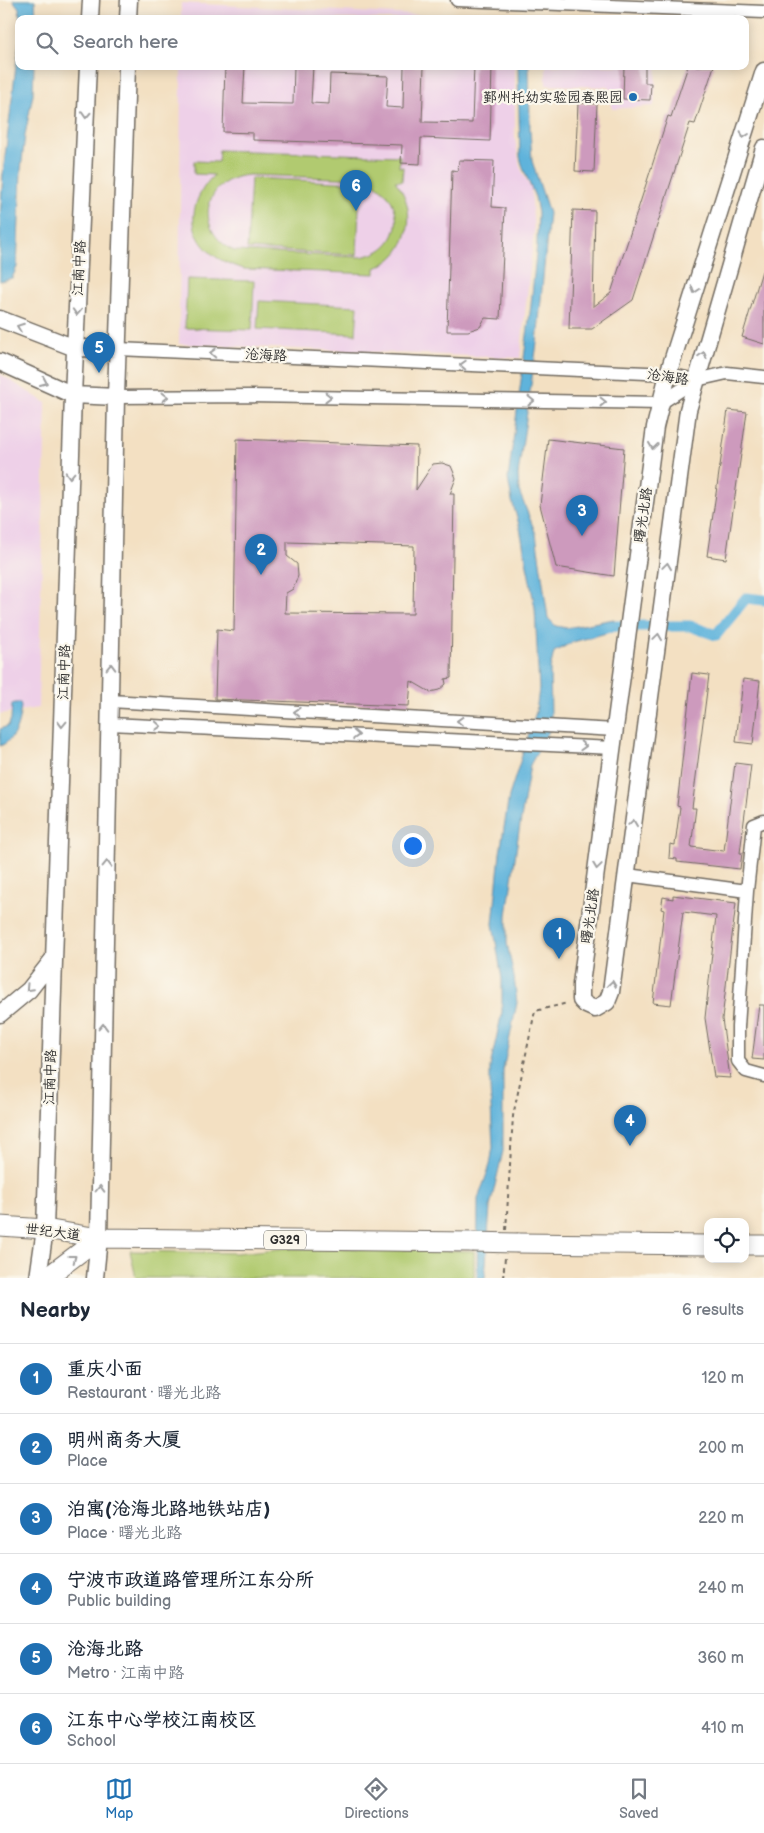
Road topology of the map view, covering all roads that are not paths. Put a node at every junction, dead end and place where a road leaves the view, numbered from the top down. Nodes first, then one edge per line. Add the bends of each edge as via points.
1 (81, 0) edge
2 (129, 0) edge
3 (457, 0) edge
4 (90, 11) edge
5 (764, 12) edge
6 (128, 15) edge
7 (88, 70) edge
8 (127, 70) edge
9 (764, 71) edge
10 (764, 148) edge
11 (0, 319) edge
12 (75, 348) junction
13 (118, 348) junction
14 (0, 362) edge
15 (668, 374) junction
16 (764, 378) edge
17 (696, 380) junction
18 (73, 395) junction
19 (116, 397) junction
20 (661, 403) junction
21 (110, 701) junction
22 (110, 724) junction
23 (615, 730) junction
24 (613, 748) junction
25 (764, 821) edge
26 (626, 874) junction
27 (747, 891) junction
28 (54, 958) junction
29 (0, 1014) edge
30 (764, 1076) edge
31 (0, 1226) edge
32 (45, 1229) junction
33 (99, 1238) junction
34 (704, 1245) edge
35 (749, 1245) edge
36 (764, 1245) edge
37 (38, 1278) edge
38 (46, 1278) edge
39 (95, 1278) edge

1 - 4 street
2 - 6 main road
3 - 5 street
7 -> 12 main road, 江南中路
8 - 13 main road
9 -> 15 main road, 曙光北路
17 -> 10 main road
12 -> 11 main road, 沧海路
12 - 13 main road, 沧海路
12 - 18 main road, 江南中路
15 -> 13 street, 沧海路
13 - 19 main road
14 -> 18 main road, 沧海路
15 - 17 street, 沧海路
15 - 20 main road, 曙光北路
16 - 17 street via 727,374
17 - 20 street, 沧海路
26 -> 17 main road via 688,410
18 - 19 main road, 沧海路
18 -> 28 main road, 江南中路
19 -> 20 street, 沧海路
21 -> 19 main road
20 -> 23 main road, 曙光北路 via 655,427
21 - 22 main road
23 -> 21 street
22 -> 24 street
33 -> 22 main road
23 - 24 main road, 曙光北路
24 -> 26 main road, 曙光北路 via 581,984 582,1000 595,1009 607,1002 611,992
25 - 27 street via 754,825
26 - 27 street
27 - 30 street via 738,1061 746,1071
28 -> 29 main road via 28,990
28 - 32 main road, 江南中路
31 - 32 highway, 世纪大道 / G329
32 - 33 highway, 世纪大道 / G329
32 - 37 main road, 江南中路
33 - 34 highway, G329, bridge
38 -> 33 highway, 世纪大道
33 - 39 main road
35 - 36 highway

